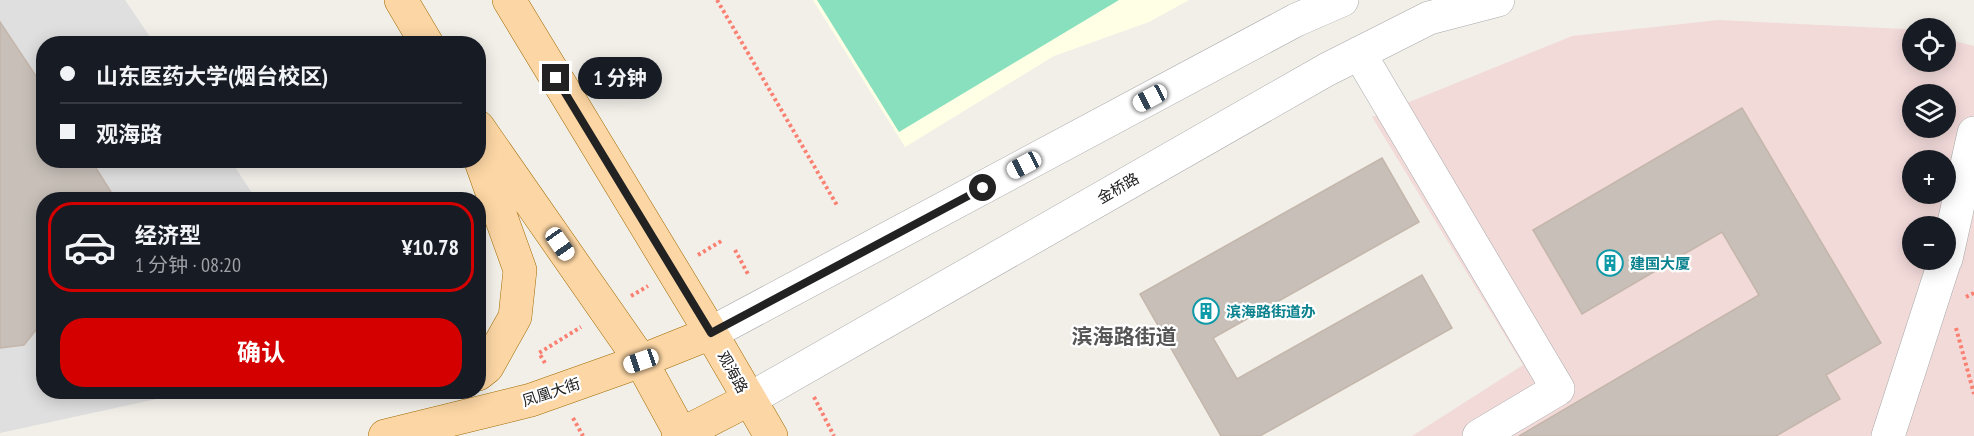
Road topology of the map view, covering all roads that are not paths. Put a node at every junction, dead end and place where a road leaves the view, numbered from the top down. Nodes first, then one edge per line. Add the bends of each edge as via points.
1 (401, 0) edge
2 (508, 0) edge
3 (1342, 0) edge
4 (1498, 0) edge
5 (422, 36) edge
6 (1359, 53) junction
7 (1974, 133) edge
8 (486, 138) edge
9 (483, 168) edge
10 (1955, 216) edge
11 (1941, 270) edge
12 (711, 333) junction
13 (641, 361) junction
14 (486, 368) edge
15 (450, 399) edge
16 (748, 400) junction
17 (385, 436) edge
18 (680, 436) edge
19 (771, 436) edge
20 (1479, 436) edge
21 (1888, 436) edge

1 - 5 main road
2 - 12 main road, 观海路
3 - 12 street via 1296,20
4 - 6 street, 金桥路 via 1429,18
6 - 16 street, 金桥路
6 - 20 street via 1558,389
7 - 10 street
8 - 13 main road
9 - 14 main road via 520,270 515,318
11 - 21 street
12 - 13 main road, 凤凰大街
12 - 16 main road, 观海路
13 - 17 main road, 凤凰大街 via 531,400
13 - 18 main road
15 - 17 main road
16 - 18 main road
16 - 19 main road, 观海路

